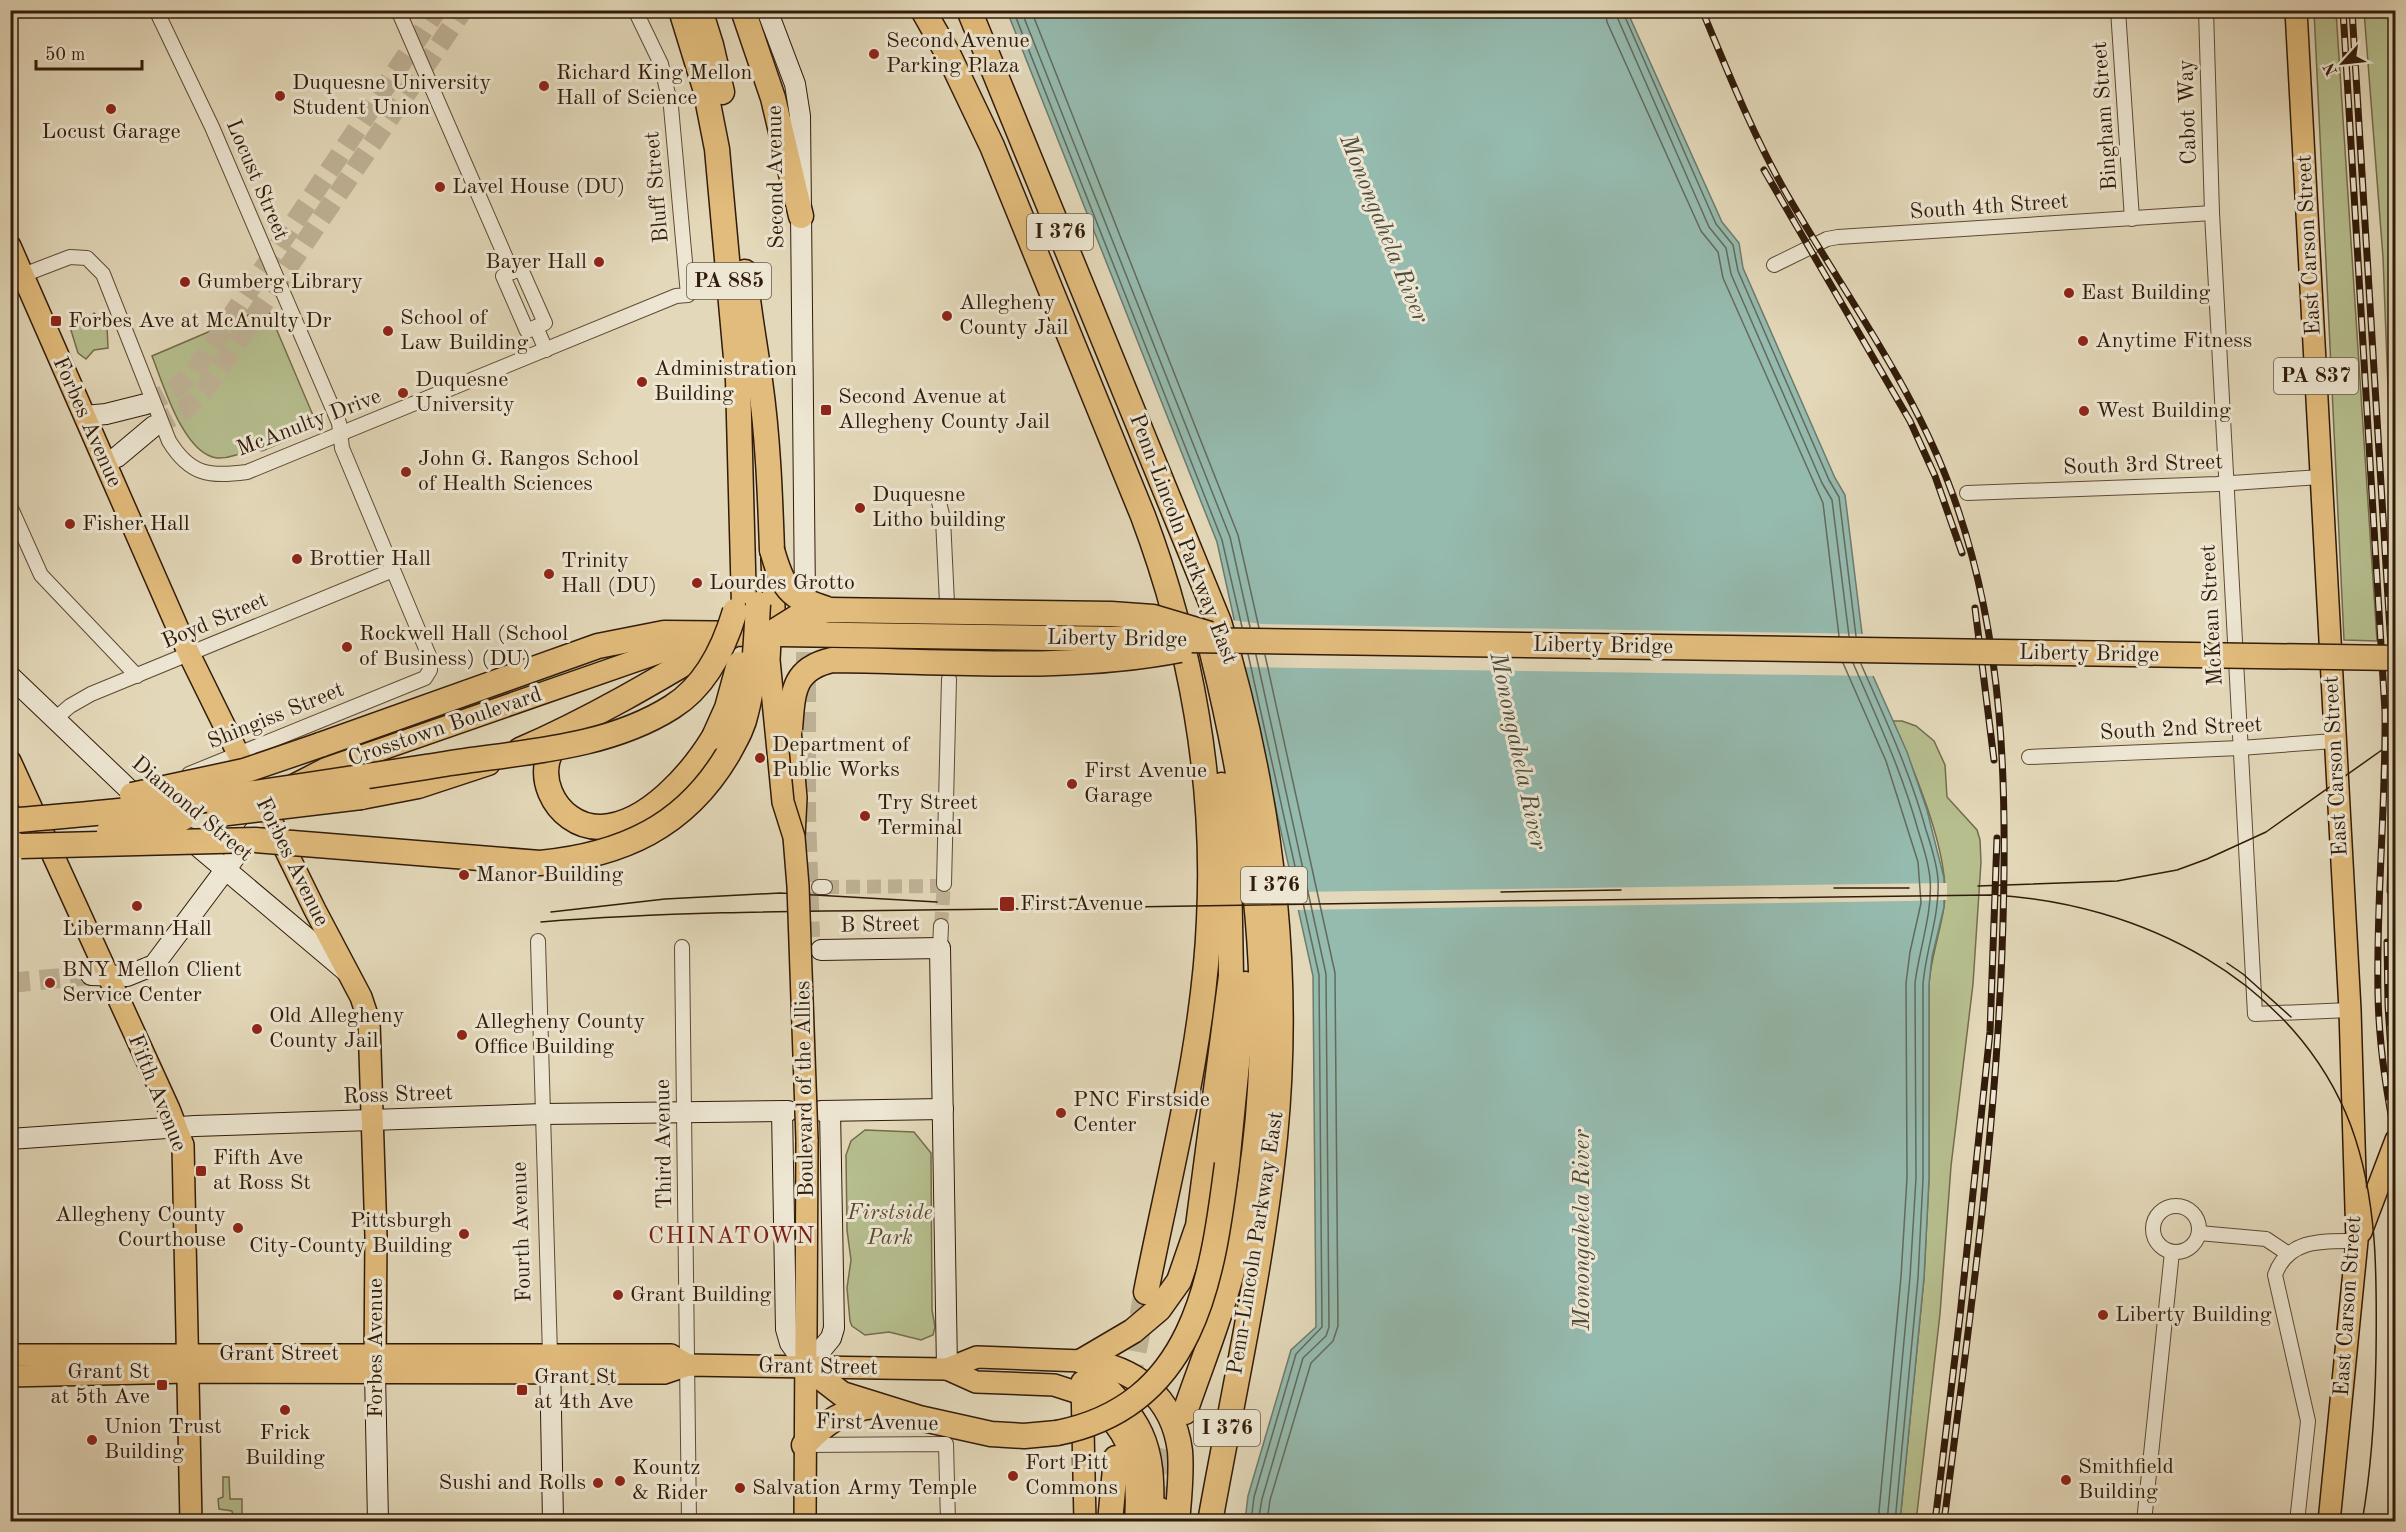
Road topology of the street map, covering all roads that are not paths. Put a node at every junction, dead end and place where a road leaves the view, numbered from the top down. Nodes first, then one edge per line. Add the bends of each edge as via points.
1 (156, 10) edge
2 (398, 10) edge
3 (636, 10) edge
4 (681, 10) edge
5 (700, 10) edge
6 (743, 10) edge
7 (767, 10) edge
8 (924, 10) edge
9 (969, 10) edge
10 (2118, 10) edge
11 (2206, 10) edge
12 (2296, 10) edge
13 (2212, 213) junction
14 (801, 216) junction
15 (2133, 219) junction
16 (10, 246) edge
17 (1774, 265) dead end
18 (512, 272) junction
19 (17, 277) edge
20 (688, 295) joint
21 (536, 327) junction
22 (751, 330) junction
23 (546, 350) junction
24 (146, 404) tunnel mouth
25 (86, 416) junction
26 (154, 426) tunnel mouth
27 (340, 434) junction
28 (1151, 453) junction
29 (106, 462) junction
30 (2321, 477) junction
31 (2226, 483) junction
32 (1967, 493) dead end
33 (939, 502) dead end
34 (10, 506) edge
35 (772, 550) junction
36 (1161, 564) junction
37 (393, 570) junction
38 (806, 599) tunnel mouth
39 (947, 603) dead end
40 (746, 607) junction
41 (829, 610) junction
42 (778, 633) junction
43 (703, 634) junction
44 (731, 636) junction
45 (1229, 641) junction
46 (189, 654) junction
47 (2396, 658) edge
48 (430, 670) joint
49 (10, 676) edge
50 (137, 676) junction
51 (949, 680) dead end
52 (56, 718) junction
53 (790, 729) junction
54 (548, 741) junction
55 (2334, 741) junction
56 (2240, 748) junction
57 (239, 753) junction
58 (2029, 757) dead end
59 (10, 761) edge
60 (1236, 763) junction
61 (135, 796) junction
62 (267, 814) junction
63 (14, 820) edge
64 (794, 837) junction
65 (16, 847) edge
66 (228, 869) junction
67 (944, 884) tunnel mouth
68 (941, 926) tunnel mouth
69 (538, 941) dead end
70 (682, 947) dead end
71 (940, 948) junction
72 (821, 950) dead end
73 (348, 973) junction
74 (99, 975) junction
75 (2350, 1010) junction
76 (943, 1109) junction
77 (684, 1113) junction
78 (543, 1114) junction
79 (373, 1120) junction
80 (176, 1126) junction
81 (10, 1139) edge
82 (2396, 1140) edge
83 (2199, 1233) junction
84 (2357, 1241) junction
85 (2172, 1252) junction
86 (2287, 1253) junction
87 (1146, 1292) tunnel mouth
88 (10, 1355) edge
89 (1082, 1361) junction
90 (188, 1363) junction
91 (375, 1363) junction
92 (550, 1364) junction
93 (688, 1365) junction
94 (807, 1367) junction
95 (947, 1369) junction
96 (10, 1376) edge
97 (1082, 1394) junction
98 (879, 1406) junction
99 (1185, 1412) tunnel mouth
100 (804, 1445) junction
101 (1116, 1458) dead end
102 (1157, 1518) edge
103 (191, 1521) edge
104 (378, 1521) edge
105 (553, 1521) edge
106 (689, 1521) edge
107 (805, 1521) edge
108 (948, 1521) edge
109 (1084, 1521) edge
110 (1110, 1521) edge
111 (1210, 1521) edge
112 (2144, 1521) edge
113 (2297, 1521) edge
114 (2328, 1521) edge

1 - 27 street, Locust Street via 212,127 339,423
2 - 18 street
3 - 20 street, Bluff Street via 661,64 671,107
4 - 40 highway, PA 885 via 705,88 717,149 738,392
5 - 22 highway, Boulevard of the Allies / PA 885 via 725,106
6 - 14 highway via 770,87
7 - 14 main road, Second Avenue via 798,94
8 - 36 highway, Penn-Lincoln Parkway East / I 376 via 988,136
9 - 28 highway, Penn-Lincoln Parkway East / I 376
10 - 15 street, Bingham Street
11 - 13 street, Cabot Way
12 - 30 main road, East Carson Street / PA 837
13 - 15 street, South 4th Street
13 - 31 street, McKean Street
14 - 38 main road, Second Avenue
15 - 17 street, South 4th Street via 1838,237
16 - 19 main road, Forbes Avenue
18 - 21 street via 521,269 545,323
18 - 21 street via 503,276 527,331
19 - 25 main road, Forbes Avenue
19 - 27 street, McAnulty Drive via 70,257 87,258 103,274 169,441 180,459 199,472 220,476 247,472
20 - 23 street, McAnulty Drive via 676,296
21 - 23 street
22 - 35 highway, Boulevard of the Allies via 769,471
22 - 40 highway via 759,557
23 - 27 street, McAnulty Drive
24 - 25 main road
25 - 29 main road, Forbes Avenue
26 - 29 main road
27 - 37 street, Locust Street via 342,448
28 - 60 highway via 1208,635
28 - 111 highway, Penn-Lincoln Parkway East / I 376 via 1201,572 1234,672 1264,814 1278,937 1280,1041 1270,1184
29 - 46 main road, Forbes Avenue
30 - 31 street, South 3rd Street
30 - 55 main road, East Carson Street / PA 837
31 - 32 street, South 3rd Street
31 - 56 street, McKean Street
33 - 39 street
34 - 50 street via 41,576
35 - 41 highway, bridge via 787,590
35 - 42 main road, Boulevard of the Allies, bridge
36 - 87 highway, Penn-Lincoln Parkway East / I 376 via 1196,715 1209,818 1210,880 1198,1024
36 - 89 highway via 1197,664 1216,745 1229,870 1229,1000 1202,1199 1186,1264 1169,1296 1146,1321
37 - 46 street, Boyd Street
37 - 48 street, Locust Street via 430,658
40 - 54 highway, bridge via 738,670 722,722 698,762 656,803 630,819 606,826 572,819 556,805 548,786
40 - 63 highway, bridge via 695,687 673,706 625,730 562,745 221,798
40 - 65 highway, bridge via 756,645 747,711 736,741 707,786 670,820 610,852 540,863 255,840
41 - 42 highway, bridge via 800,616
41 - 45 highway, bridge via 1153,617
42 - 44 highway, Liberty Bridge
42 - 45 highway, Liberty Bridge, bridge
42 - 53 main road, Boulevard of the Allies, bridge
42 - 64 main road, Boulevard of the Allies, bridge via 770,640 769,660 783,802
43 - 44 highway, Liberty Bridge
43 - 62 main road, Crosstown Boulevard via 311,774 291,786
43 - 63 highway, Liberty Bridge, bridge via 655,634 598,646 320,745 196,783
44 - 54 highway
45 - 47 highway, Liberty Bridge, bridge
45 - 53 highway, bridge via 1102,661 832,660 809,667 801,676 795,689
46 - 50 street, Boyd Street
46 - 57 main road, Forbes Avenue
48 - 57 street, Shingiss Street via 424,678
49 - 52 main road, Diamond Street
50 - 52 street, Boyd Street via 91,694
51 - 67 street
52 - 61 main road, Diamond Street
53 - 64 main road, Boulevard of the Allies, bridge via 796,798
54 - 65 highway, bridge via 418,786
55 - 56 street, South 2nd Street
55 - 75 main road, East Carson Street / PA 837
56 - 58 street, South 2nd Street
56 - 75 street, McKean Street via 2255,1014
57 - 61 street, Shingiss Street
57 - 62 main road, Forbes Avenue
59 - 74 main road, Fifth Avenue
60 - 98 highway, bridge via 1246,887 1246,964 1238,1076 1215,1249 1191,1329 1172,1362 1141,1396 1119,1412 1057,1433 991,1434
60 - 99 highway via 1252,852 1259,922 1263,1014 1260,1097 1244,1213 1230,1278
61 - 66 main road, Diamond Street
62 - 66 main road
62 - 73 main road, Forbes Avenue
64 - 94 main road, Boulevard of the Allies, bridge via 807,1140
66 - 73 main road, Diamond Street
66 - 74 main road via 154,965 136,974
68 - 71 street
69 - 78 street, Fourth Avenue
70 - 77 street, Third Avenue
71 - 72 main road, B Street
71 - 76 main road
73 - 79 main road, Forbes Avenue via 369,1021
74 - 80 main road, Fifth Avenue
75 - 84 main road, East Carson Street / PA 837
76 - 94 main road via 826,1111 834,1328 831,1338
76 - 95 main road
77 - 78 main road, Ross Street
77 - 93 street, Third Avenue
77 - 94 main road, Ross Street via 785,1111 786,1329 790,1343
78 - 79 main road, Ross Street
78 - 92 street, Fourth Avenue
79 - 80 main road, Ross Street
79 - 91 main road, Forbes Avenue
80 - 81 main road, Ross Street
80 - 90 main road, Fifth Avenue via 184,1156
82 - 84 main road
83 - 85 street via 2192,1246
83 - 85 street via 2193,1212 2180,1205 2166,1207 2155,1218 2153,1232 2159,1245
83 - 86 street via 2266,1239
84 - 86 street via 2304,1244
84 - 114 main road, East Carson Street / PA 837
85 - 112 street
86 - 113 street via 2276,1275 2308,1421
88 - 90 main road, Grant Street
89 - 95 main road, Grant Street via 977,1357
89 - 97 main road
89 - 102 highway via 1132,1375 1164,1407 1175,1430 1180,1453
90 - 91 main road, Grant Street
90 - 96 main road, Grant Street
90 - 103 main road, Fifth Avenue
91 - 92 main road, Grant Street
91 - 104 main road, Forbes Avenue
92 - 93 main road, Grant Street via 671,1355
92 - 105 main road, Fourth Avenue
93 - 94 main road, Grant Street
93 - 106 street, Third Avenue
94 - 95 main road, Grant Street
94 - 98 highway via 832,1389
94 - 100 main road, Boulevard of the Allies
95 - 97 main road, Grant Street via 976,1382 1054,1385
97 - 102 highway via 1113,1419 1133,1454 1139,1479
97 - 109 main road
98 - 100 highway via 856,1409 835,1418
100 - 107 main road, Boulevard of the Allies
100 - 108 street, First Avenue via 946,1444
101 - 110 highway

